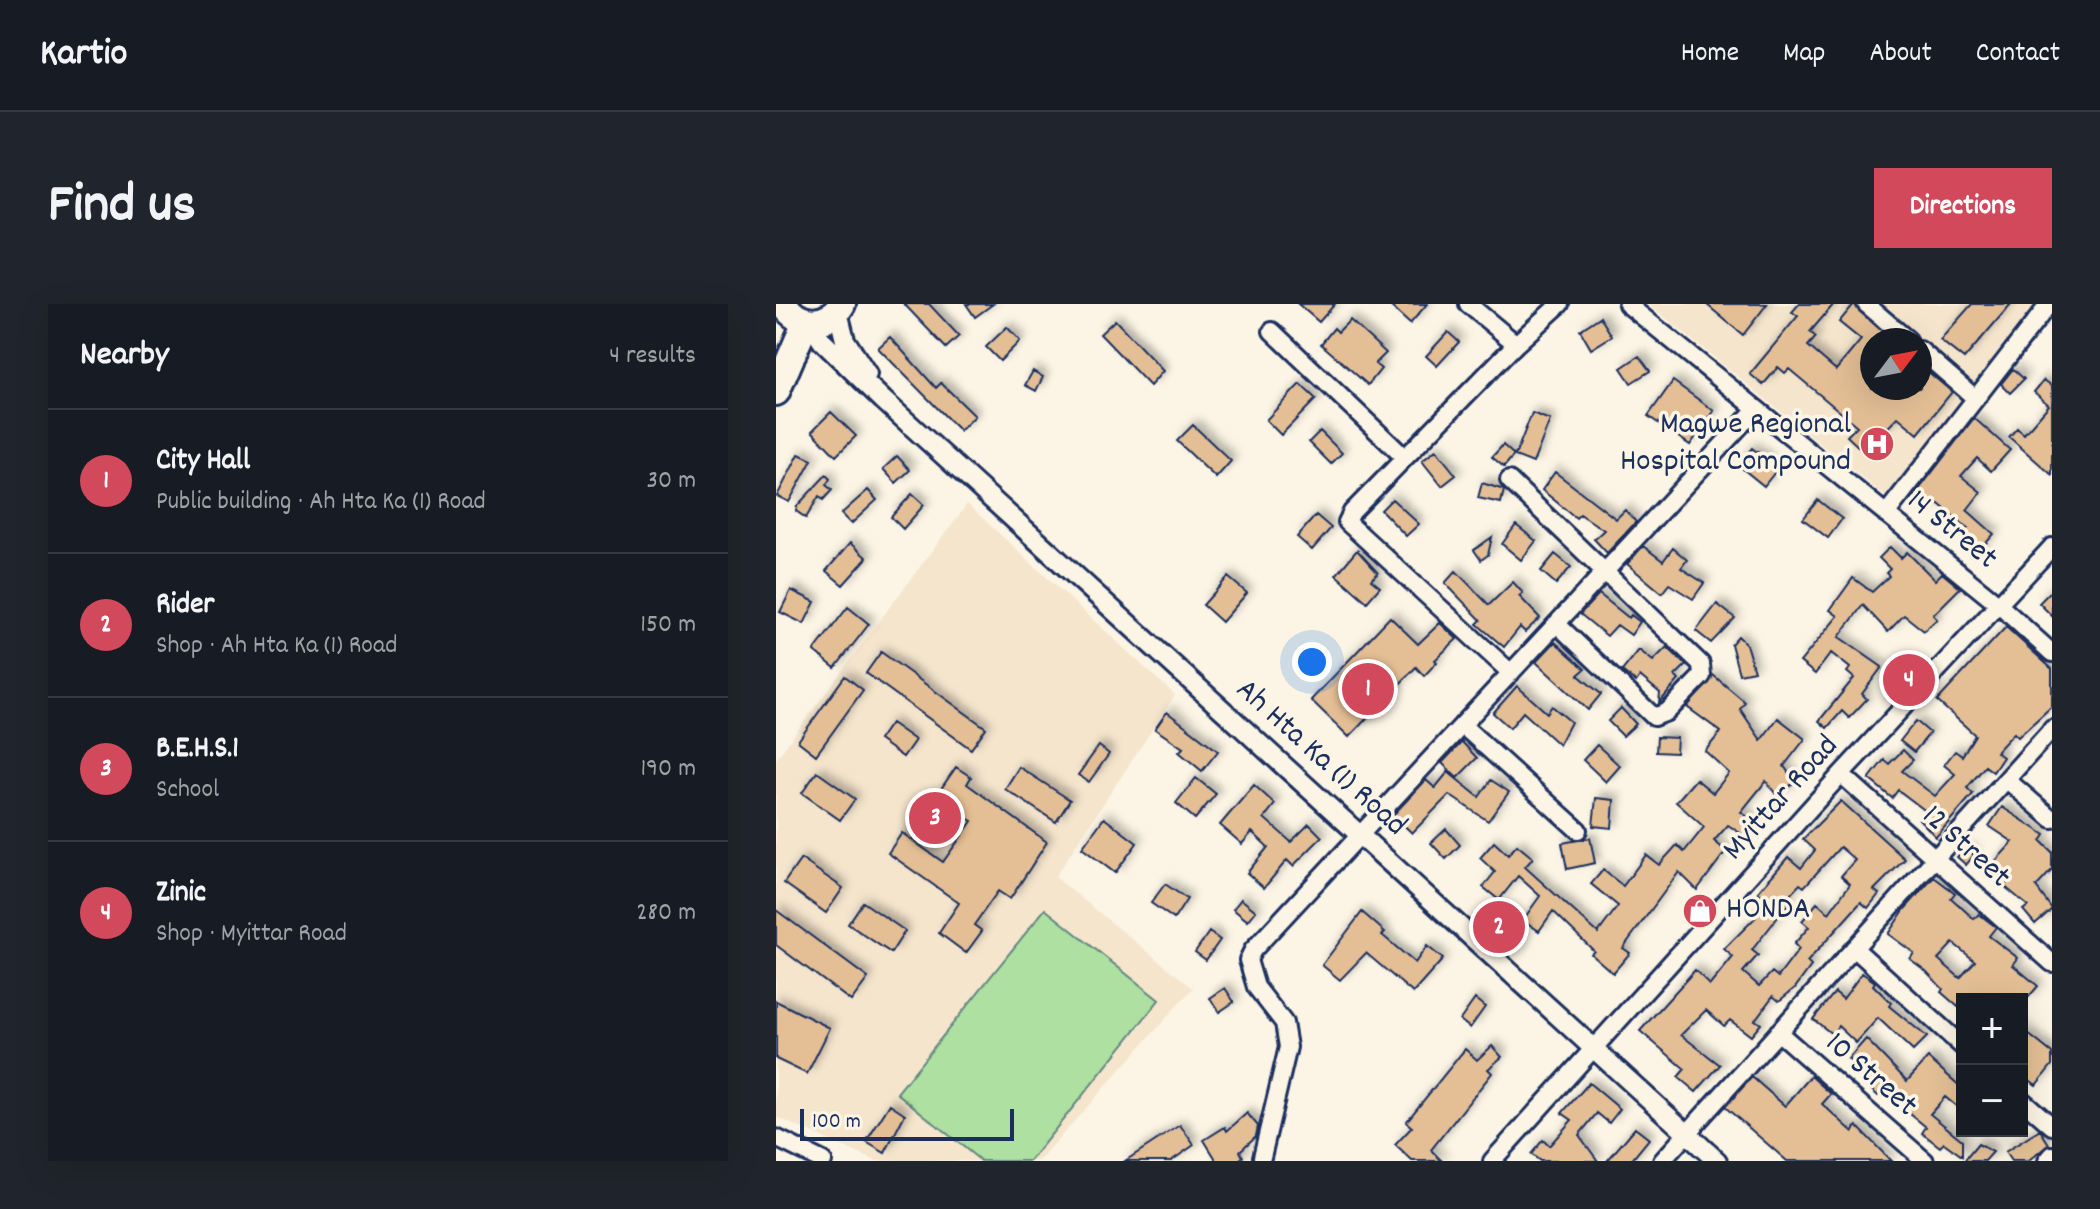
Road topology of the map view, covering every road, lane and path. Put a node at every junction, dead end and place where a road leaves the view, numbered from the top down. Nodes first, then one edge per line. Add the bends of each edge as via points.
1 (784, 304) edge
2 (1468, 304) edge
3 (1560, 304) edge
4 (1627, 304) edge
5 (1866, 304) edge
6 (2049, 304) edge
7 (840, 308) edge
8 (808, 322) junction
9 (1894, 328) edge
10 (1272, 331) dead end
11 (1516, 344) junction
12 (1932, 360) edge
13 (776, 392) edge
14 (1975, 398) junction
15 (883, 400) junction
16 (1756, 409) junction
17 (1404, 457) junction
18 (1509, 480) dead end
19 (1886, 514) junction
20 (2052, 547) edge
21 (1606, 570) junction
22 (1999, 605) junction
23 (1557, 624) junction
24 (2052, 653) edge
25 (1511, 673) junction
26 (1462, 725) junction
27 (2052, 729) edge
28 (1841, 774) junction
29 (2007, 780) junction
30 (2052, 819) edge
31 (1578, 830) dead end
32 (1360, 836) junction
33 (1935, 858) junction
34 (1854, 948) junction
35 (2052, 963) edge
36 (1778, 1032) junction
37 (1956, 1041) edge
38 (1595, 1050) junction
39 (2028, 1105) edge
40 (2052, 1126) edge
41 (1687, 1134) junction
42 (776, 1138) edge
43 (2052, 1155) edge
44 (1262, 1157) dead end
45 (823, 1161) edge
46 (1492, 1161) edge
47 (1662, 1161) edge
48 (1717, 1161) edge
49 (1925, 1161) edge
50 (2047, 1161) edge

1 - 8 highway
2 - 11 street
3 - 11 street
4 - 16 street, 14 Street
5 - 9 street
6 - 14 street
7 - 8 highway via 820,322
7 - 15 street via 845,340
8 - 13 highway
8 - 15 street
10 - 17 street
11 - 17 street
12 - 14 street
14 - 19 street
15 - 32 street, Ah Hta Ka (1) Road
16 - 19 street, 14 Street
16 - 21 street
17 - 25 street via 1347,522
18 - 21 street
19 - 22 street, 14 Street
20 - 22 street, Myittar Road
21 - 23 street
21 - 23 street via 1701,664 1702,676 1667,712 1654,717
22 - 24 street, 14 Street
22 - 28 street, Myittar Road
23 - 25 street
25 - 26 street
26 - 31 street
26 - 32 street
27 - 29 street
28 - 33 street, 12 Street
28 - 38 street, Myittar Road
29 - 30 street
29 - 33 street
32 - 38 street, Ah Hta Ka (1) Road
32 - 44 street via 1248,960 1256,987 1284,1023 1288,1047
33 - 34 street
33 - 35 street, 12 Street
34 - 36 street
34 - 37 street
36 - 41 street
36 - 49 street, 10 Street
38 - 41 street, Ah Hta Ka (1) Road
38 - 46 street, Myittar Road
39 - 40 street
41 - 47 street
41 - 48 street, Ah Hta Ka (1) Road
42 - 45 street
43 - 50 street

